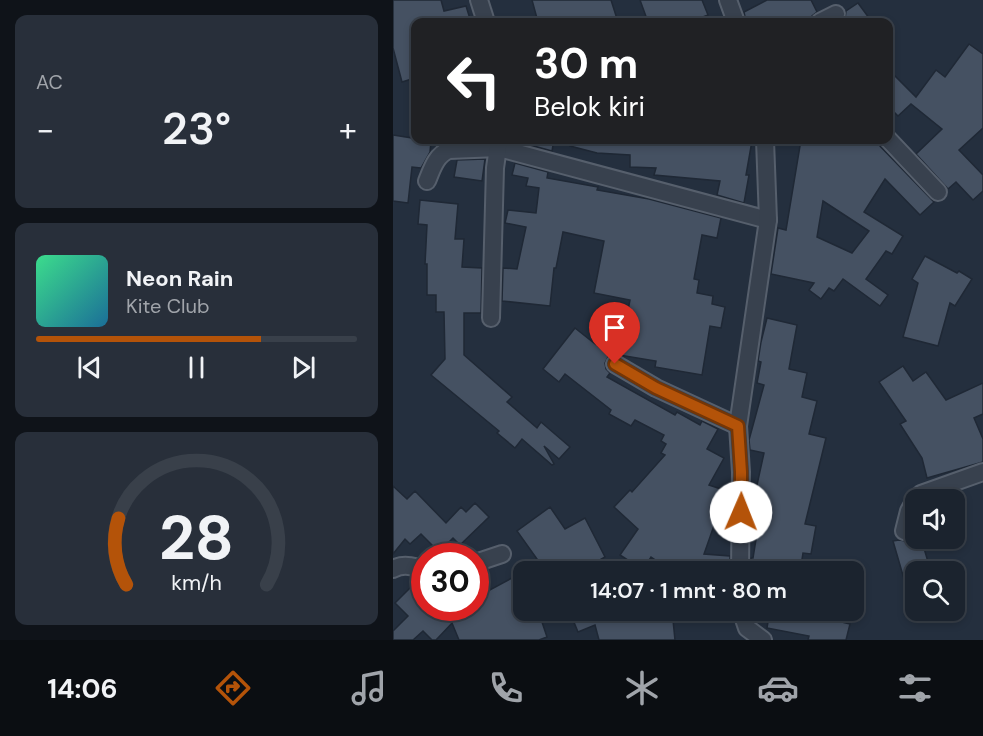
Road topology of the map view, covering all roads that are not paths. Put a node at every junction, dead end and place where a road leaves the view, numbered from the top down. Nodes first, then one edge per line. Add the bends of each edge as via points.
1 (479, 0) edge
2 (728, 0) edge
3 (836, 14) dead end
4 (485, 18) edge
5 (735, 18) edge
6 (828, 18) edge
7 (499, 144) edge
8 (765, 144) edge
9 (892, 144) edge
10 (427, 181) dead end
11 (938, 192) dead end
12 (768, 220) junction
13 (491, 318) dead end
14 (615, 364) dead end
15 (738, 426) junction
16 (983, 472) edge
17 (935, 489) edge
18 (905, 527) edge
19 (904, 531) dead end
20 (502, 554) dead end
21 (489, 558) edge
22 (740, 561) edge
23 (411, 567) edge
24 (393, 569) edge
25 (745, 621) edge
26 (763, 640) edge

1 - 4 street
2 - 5 street
3 - 6 street
7 - 10 street via 442,153
7 - 12 street
7 - 13 street
8 - 12 street
9 - 11 street
12 - 15 street
14 - 15 street
15 - 22 street
16 - 17 street
18 - 19 street
20 - 21 street
23 - 24 street
25 - 26 street via 747,628

